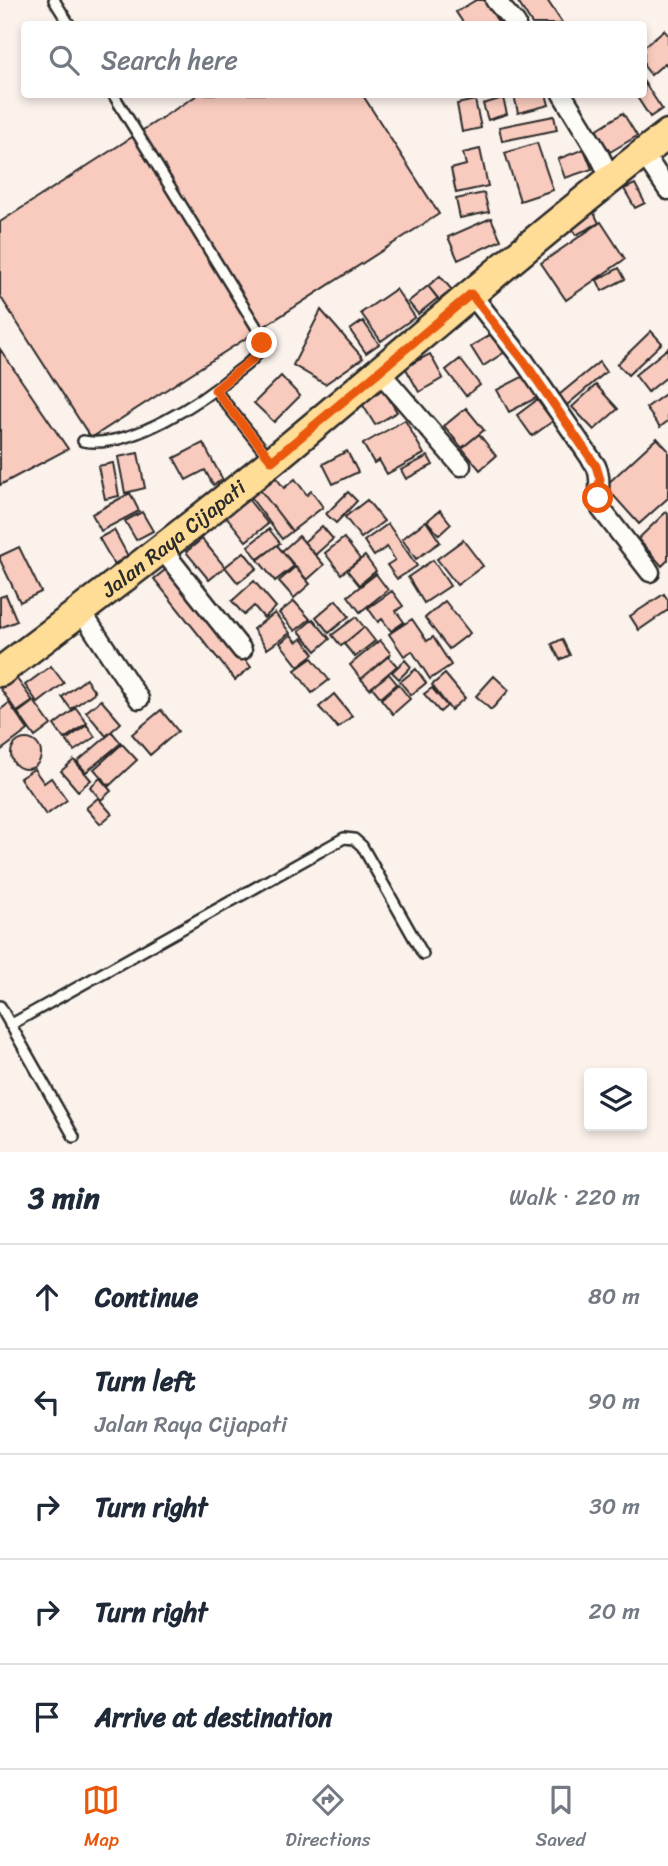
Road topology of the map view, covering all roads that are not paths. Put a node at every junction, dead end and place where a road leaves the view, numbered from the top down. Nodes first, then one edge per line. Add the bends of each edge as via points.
1 (54, 0) edge
2 (495, 0) edge
3 (67, 21) edge
4 (513, 21) edge
5 (115, 98) edge
6 (564, 98) edge
7 (668, 134) edge
8 (643, 153) junction
9 (611, 179) junction
10 (668, 190) edge
11 (471, 294) junction
12 (379, 371) junction
13 (215, 390) junction
14 (83, 441) dead end
15 (272, 461) junction
16 (461, 466) dead end
17 (162, 548) junction
18 (650, 572) dead end
19 (81, 611) junction
20 (242, 650) dead end
21 (0, 672) edge
22 (139, 699) dead end
23 (423, 954) dead end
24 (0, 1006) edge
25 (10, 1025) junction
26 (74, 1137) dead end

1 - 3 lane
2 - 4 street
5 - 13 lane via 260,333 262,343 254,358
6 - 9 street
7 - 8 main road, Jalan Raya Cijapati
8 - 9 main road, Jalan Raya Cijapati
8 - 10 street
9 - 11 main road, Jalan Raya Cijapati
11 - 12 main road, Jalan Raya Cijapati
11 - 18 street via 596,466 601,509
12 - 15 main road, Jalan Raya Cijapati
12 - 16 street
13 - 14 lane via 161,423 121,438
13 - 15 lane
15 - 17 main road, Jalan Raya Cijapati
17 - 19 main road, Jalan Raya Cijapati
17 - 20 street
19 - 21 main road, Jalan Raya Cijapati
19 - 22 street
23 - 25 lane via 362,846 344,838
24 - 25 lane
25 - 26 lane

